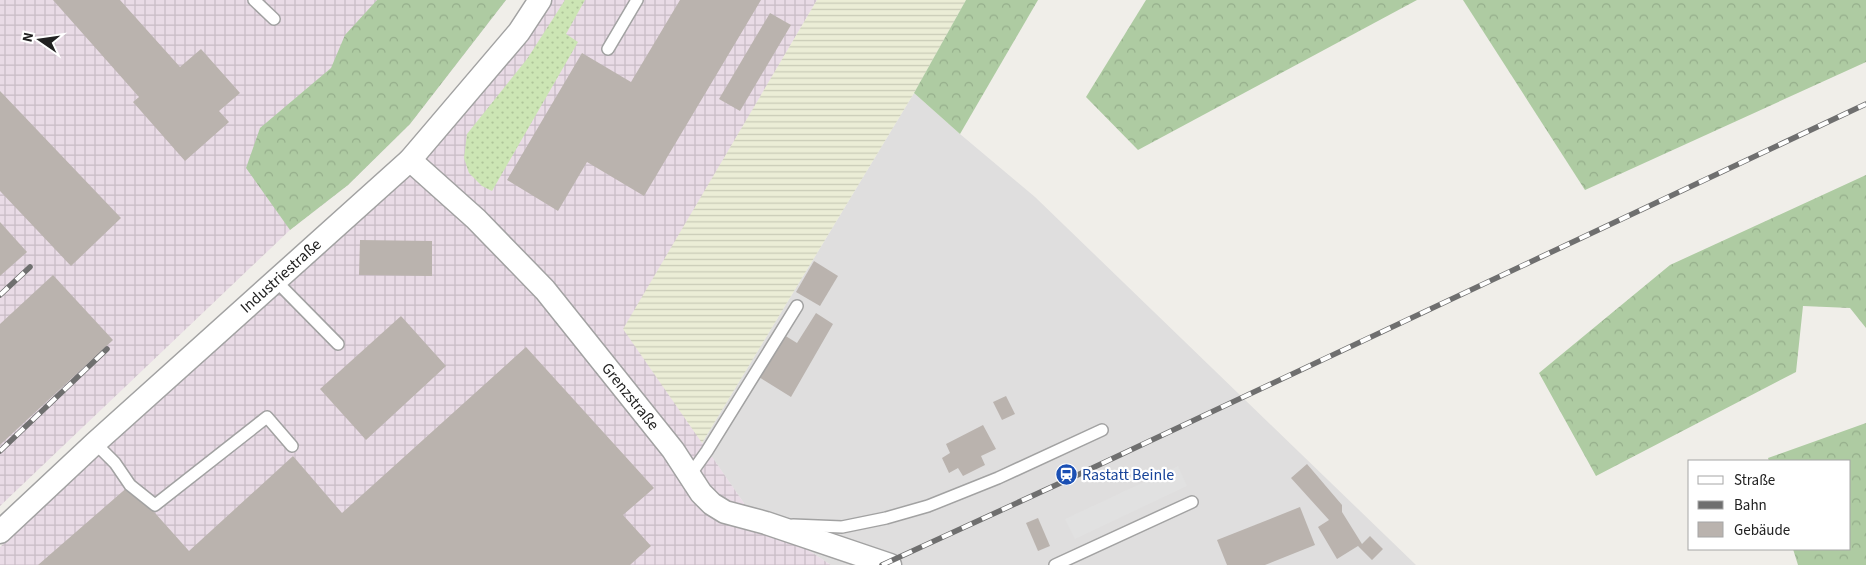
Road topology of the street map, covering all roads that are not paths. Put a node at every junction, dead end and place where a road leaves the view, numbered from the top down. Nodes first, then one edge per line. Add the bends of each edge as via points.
1 (254, 0) edge
2 (540, 0) edge
3 (637, 0) edge
4 (274, 19) dead end
5 (608, 49) dead end
6 (410, 160) junction
7 (276, 281) junction
8 (797, 306) dead end
9 (338, 344) dead end
10 (1102, 430) dead end
11 (95, 443) junction
12 (292, 446) dead end
13 (690, 475) junction
14 (1192, 502) dead end
15 (766, 523) junction
16 (0, 532) edge
17 (890, 565) edge
18 (1055, 565) edge

1 - 4 lane
2 - 6 street, Industriestraße via 519,32
3 - 5 lane
6 - 7 street, Industriestraße
6 - 13 street, Grenzstraße via 476,219 545,290 674,450
7 - 9 lane
7 - 11 street, Industriestraße
8 - 13 lane
10 - 15 lane via 998,478 928,506 886,518 842,527
11 - 12 lane via 115,463 130,485 155,505 267,417
11 - 16 street, Industriestraße
13 - 15 street, Grenzstraße via 712,504 725,512
14 - 18 lane
15 - 17 street, Grenzstraße

